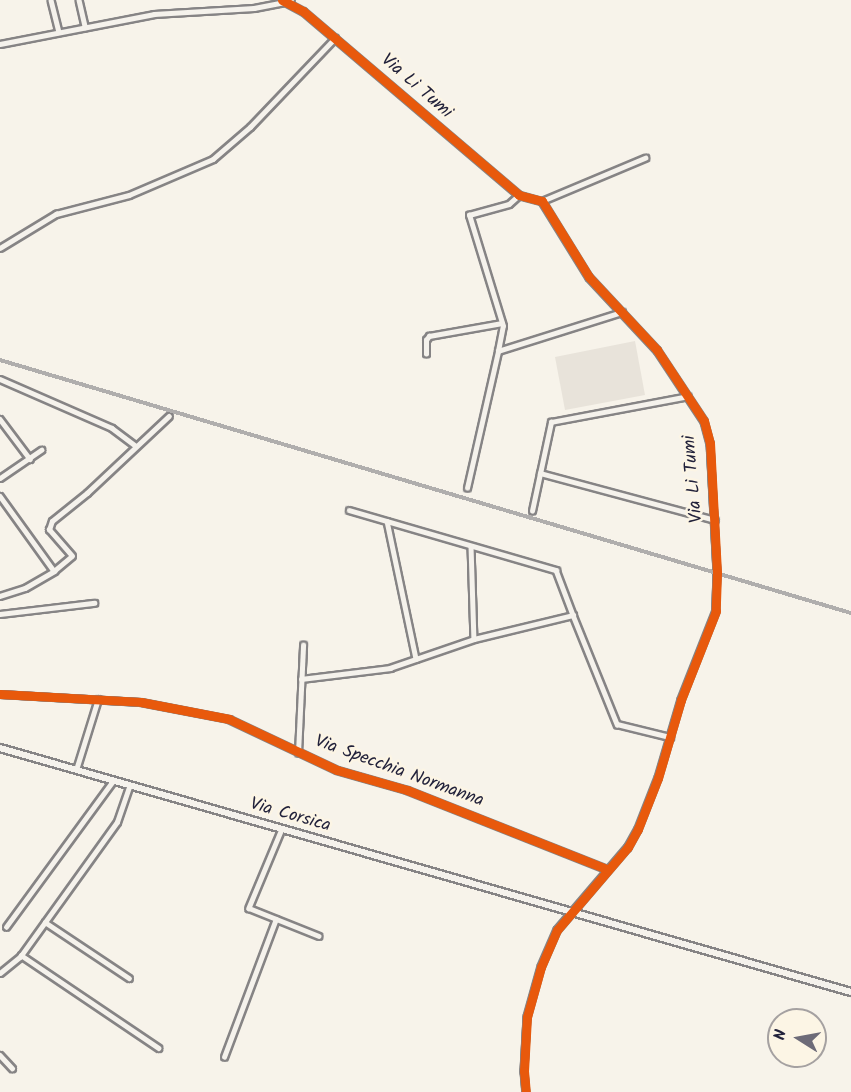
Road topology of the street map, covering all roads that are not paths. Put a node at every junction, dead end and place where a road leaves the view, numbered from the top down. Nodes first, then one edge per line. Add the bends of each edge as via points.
1 (51, 0) edge
2 (79, 0) edge
3 (285, 1) edge
4 (85, 27) junction
5 (58, 32) junction
6 (335, 38) junction
7 (0, 44) edge
8 (645, 158) dead end
9 (519, 195) junction
10 (542, 201) junction
11 (0, 248) edge
12 (622, 312) junction
13 (502, 323) junction
14 (498, 351) junction
15 (426, 354) dead end
16 (0, 379) edge
17 (688, 396) junction
18 (170, 416) dead end
19 (0, 419) edge
20 (136, 446) junction
21 (41, 450) dead end
22 (30, 459) junction
23 (540, 473) junction
24 (0, 478) edge
25 (467, 488) dead end
26 (0, 496) edge
27 (349, 510) dead end
28 (532, 511) dead end
29 (715, 520) junction
30 (387, 521) junction
31 (471, 546) junction
32 (54, 571) junction
33 (0, 596) edge
34 (94, 603) dead end
35 (0, 614) edge
36 (573, 615) junction
37 (474, 639) junction
38 (303, 645) dead end
39 (416, 659) junction
40 (301, 679) junction
41 (0, 694) edge
42 (98, 699) junction
43 (670, 737) junction
44 (0, 748) edge
45 (298, 753) junction
46 (76, 770) junction
47 (113, 781) junction
48 (130, 786) junction
49 (282, 829) junction
50 (607, 869) junction
51 (571, 912) junction
52 (276, 919) junction
53 (45, 922) junction
54 (6, 927) dead end
55 (320, 936) dead end
56 (21, 955) junction
57 (0, 973) edge
58 (129, 978) dead end
59 (851, 992) edge
60 (159, 1048) dead end
61 (0, 1055) edge
62 (224, 1057) dead end
63 (12, 1068) dead end
64 (526, 1092) edge

1 - 5 street
2 - 4 street
3 - 4 street via 254,8 154,14
3 - 6 street, Via Li Tumi
4 - 5 street
5 - 7 street
6 - 9 street, Via Li Tumi
6 - 11 street via 250,127 213,159 129,195 57,214
8 - 10 street
9 - 10 street, Via Li Tumi
9 - 13 street via 509,204 469,215
10 - 12 street, Via Li Tumi via 589,277
12 - 14 street
12 - 17 street, Via Li Tumi via 657,350
13 - 14 street
13 - 15 street via 429,336
14 - 25 street
16 - 20 street via 112,428
17 - 23 street via 551,422
17 - 29 street, Via Li Tumi via 704,421 710,443
18 - 20 street
19 - 22 street
20 - 32 street via 52,520 49,530 72,556
21 - 22 street
22 - 24 street
23 - 28 street
23 - 29 street
26 - 32 street
27 - 30 street
29 - 43 street, Via Li Tumi via 716,611
30 - 31 street
30 - 39 street
31 - 36 street via 556,570
31 - 37 street
32 - 33 street via 26,588
34 - 35 street
36 - 37 street
36 - 43 street via 617,724
37 - 39 street
38 - 40 street
39 - 40 street via 390,668
40 - 45 street
41 - 42 street, Via Specchia Normanna
42 - 45 street, Via Specchia Normanna via 141,702 229,719
42 - 46 street
43 - 50 street, Via Li Tumi via 638,829 628,847
44 - 46 main road, Via Corsica
45 - 50 street, Via Specchia Normanna via 337,770 407,790
46 - 47 main road, Via Corsica
47 - 48 main road, Via Corsica
47 - 54 street
48 - 49 main road, Via Corsica
48 - 53 street via 117,822
49 - 51 main road, Via Corsica
49 - 52 street via 249,908
50 - 51 street, Via Li Tumi
51 - 59 main road, Via Corsica
51 - 64 street, Via Li Tumi via 551,943 529,1007
52 - 55 street
52 - 62 street
53 - 56 street
53 - 58 street
56 - 57 street
56 - 60 street
61 - 63 street

